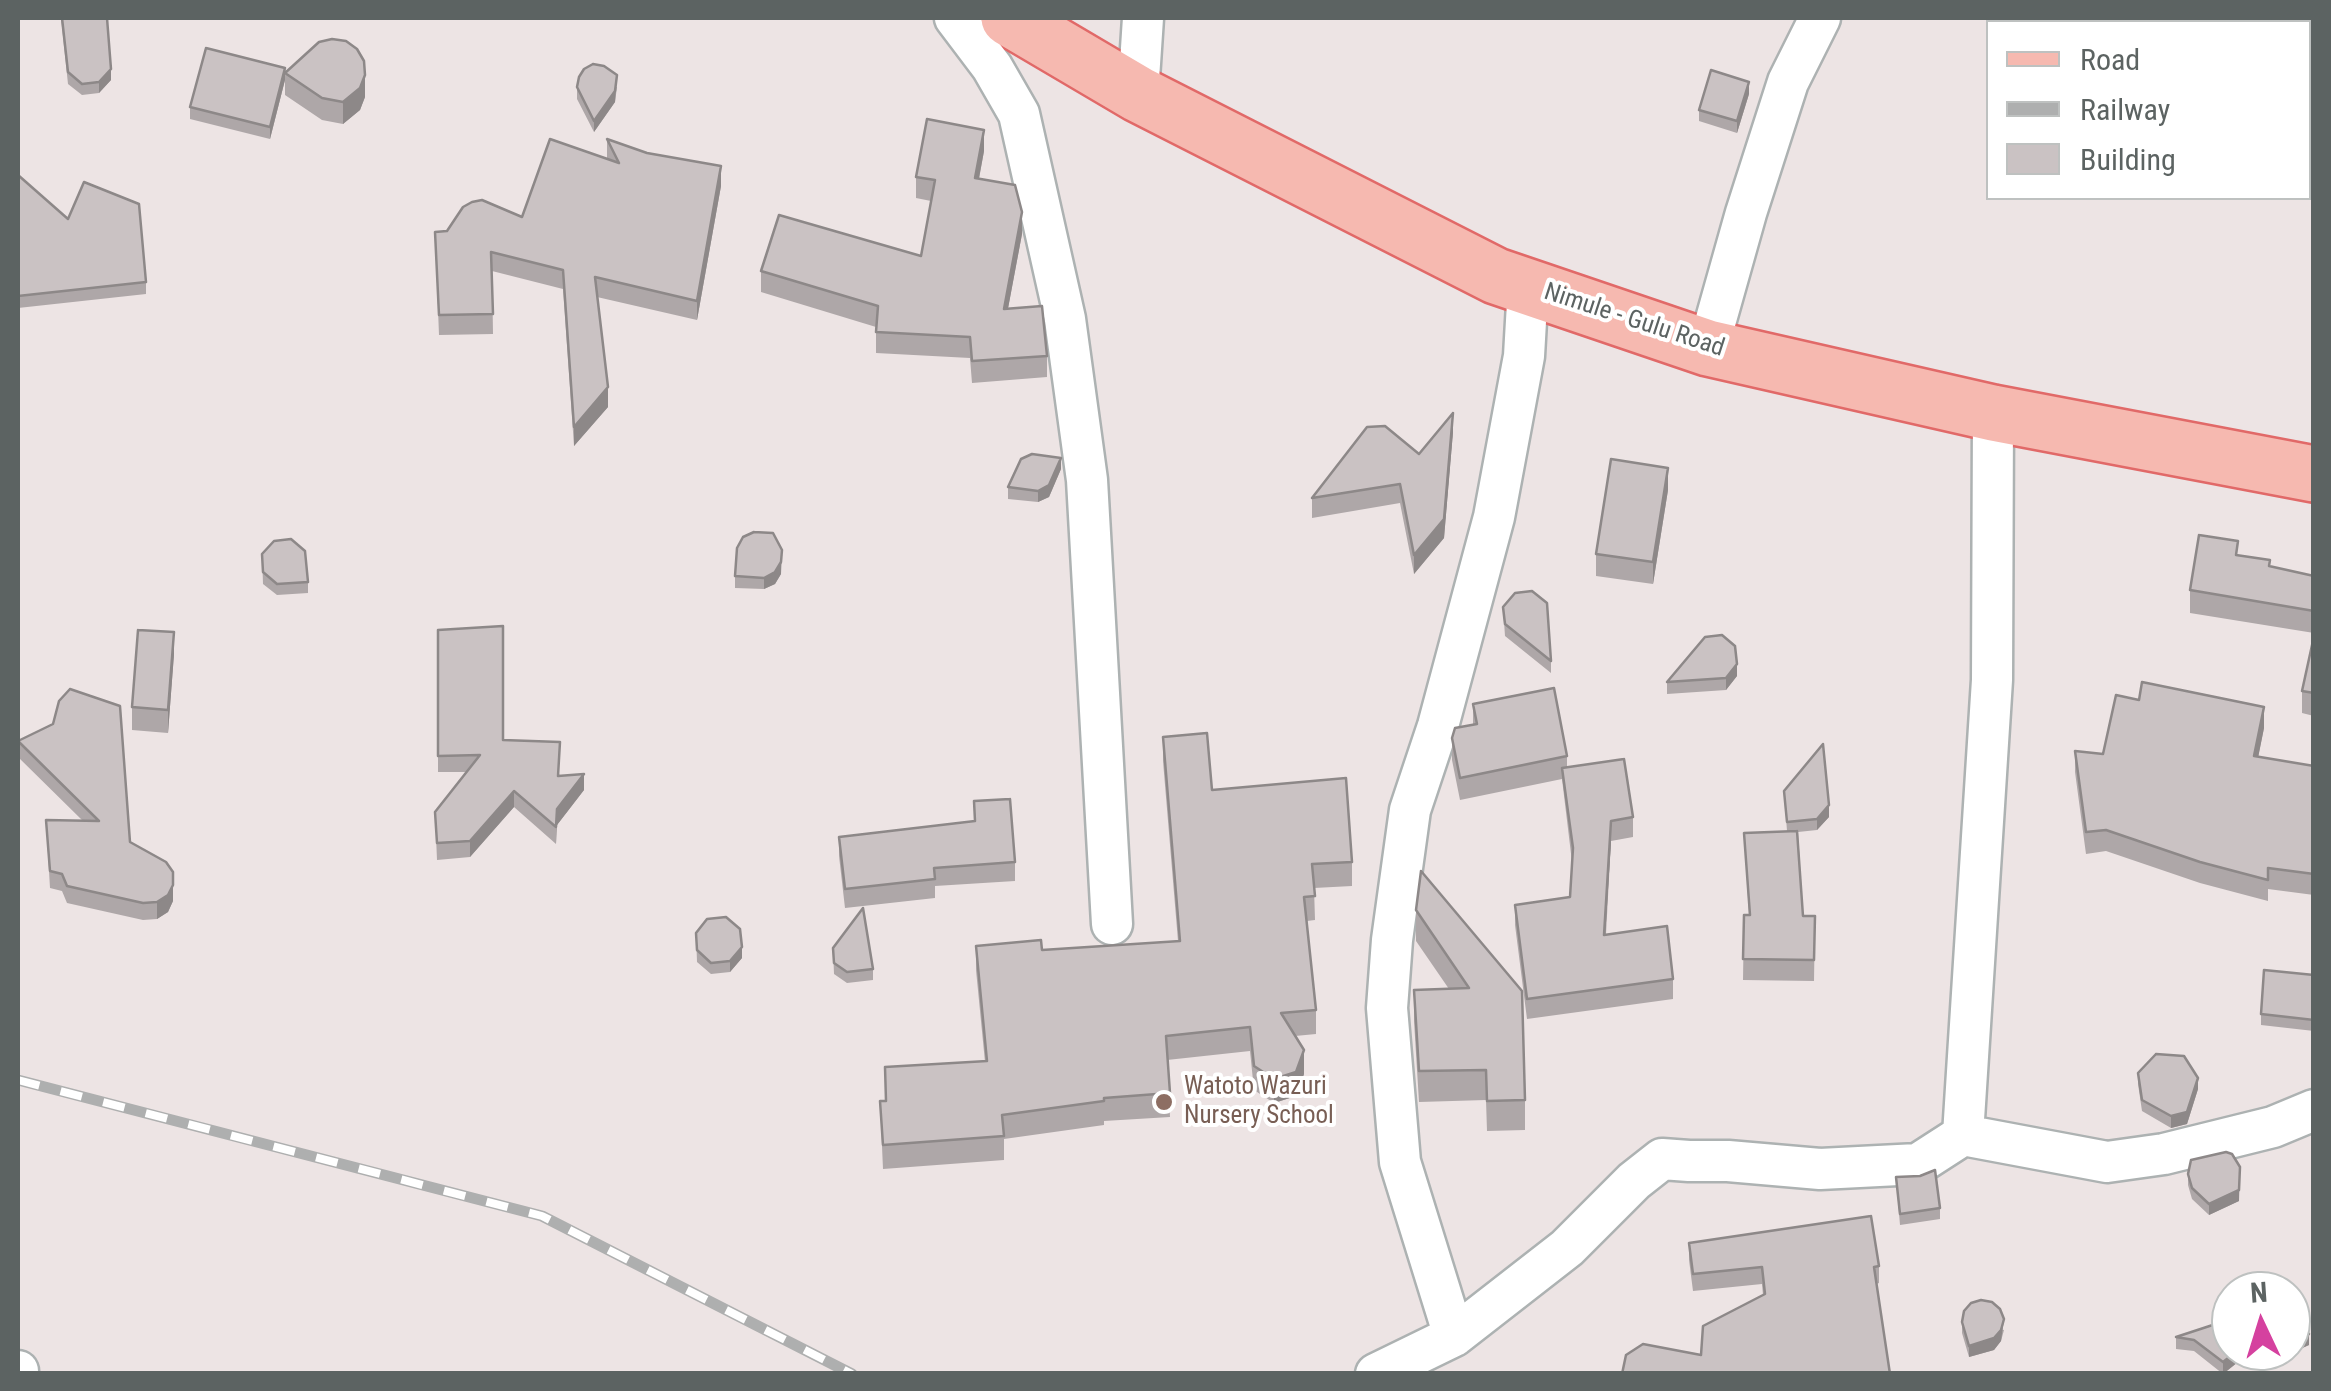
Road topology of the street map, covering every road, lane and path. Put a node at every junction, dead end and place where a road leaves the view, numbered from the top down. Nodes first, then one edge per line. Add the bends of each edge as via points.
1 (954, 18) edge
2 (1009, 18) edge
3 (1143, 18) edge
4 (1820, 18) edge
5 (1138, 94) junction
6 (1528, 286) junction
7 (1708, 348) junction
8 (1993, 413) junction
9 (2314, 474) edge
10 (1112, 924) dead end
11 (2314, 1110) edge
12 (1962, 1135) junction
13 (1454, 1336) junction
14 (1376, 1374) edge

1 - 10 street via 1020,114 1065,320 1087,480
2 - 5 main road, Nimule - Gulu Road
3 - 5 street
4 - 7 street via 1788,82
5 - 6 main road, Nimule - Gulu Road via 1496,276
6 - 7 main road, Nimule - Gulu Road
6 - 13 street via 1524,356 1494,517 1410,810 1386,1008 1400,1162
7 - 8 main road, Nimule - Gulu Road
8 - 9 main road, Nimule - Gulu Road
8 - 12 street via 1992,680
11 - 12 street via 2273,1127 2106,1162
12 - 13 street via 1918,1164 1820,1169 1662,1158 1568,1248
13 - 14 street

